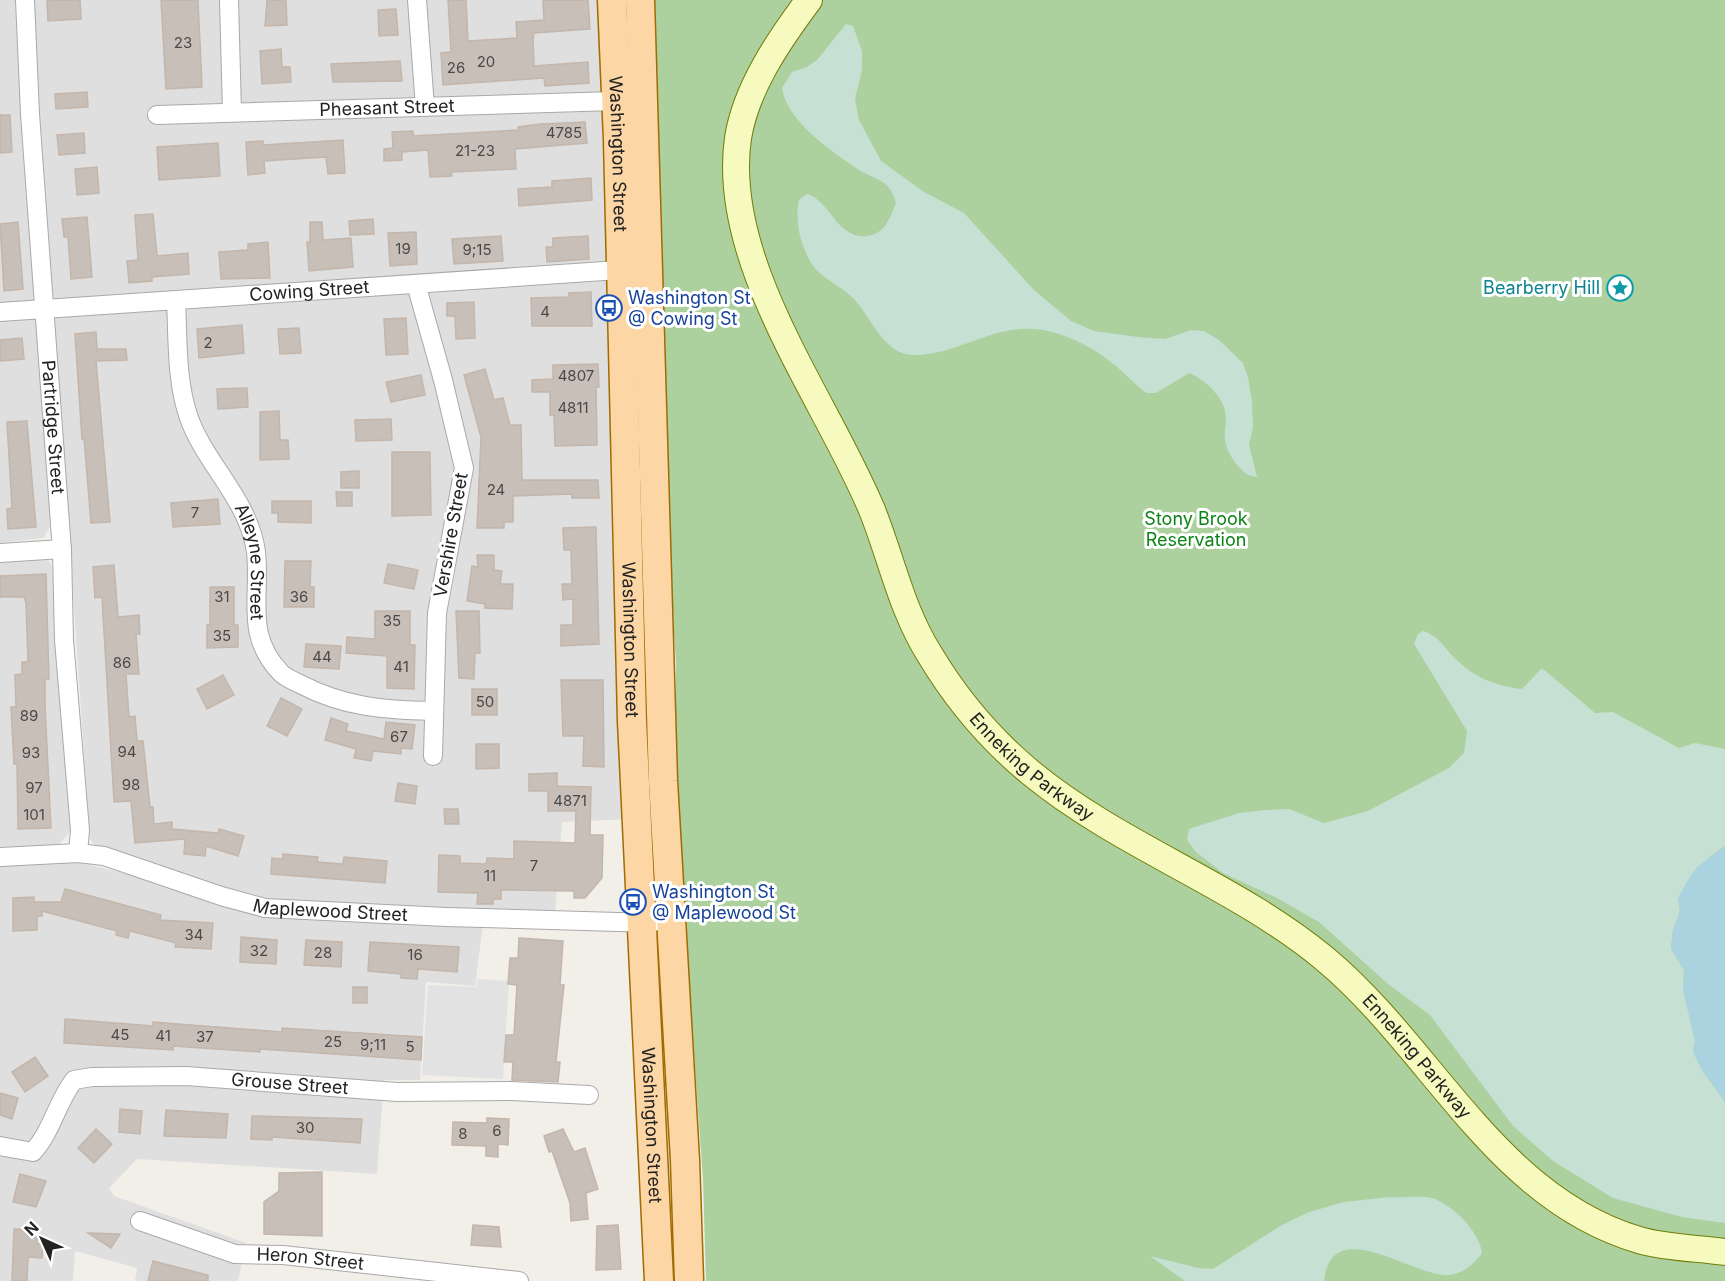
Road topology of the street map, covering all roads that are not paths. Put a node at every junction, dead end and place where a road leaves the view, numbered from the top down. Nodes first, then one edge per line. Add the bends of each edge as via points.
1 (25, 0) edge
2 (230, 0) edge
3 (417, 0) edge
4 (612, 0) edge
5 (640, 0) edge
6 (809, 0) edge
7 (615, 101) junction
8 (425, 107) junction
9 (232, 112) junction
10 (156, 115) dead end
11 (619, 270) junction
12 (416, 285) junction
13 (176, 301) junction
14 (45, 310) junction
15 (0, 312) edge
16 (62, 549) junction
17 (0, 553) edge
18 (432, 711) junction
19 (433, 756) dead end
20 (78, 853) junction
21 (0, 857) edge
22 (657, 922) junction
23 (589, 1095) dead end
24 (0, 1146) edge
25 (140, 1221) dead end
26 (1725, 1252) edge
27 (519, 1281) edge
28 (659, 1281) edge
29 (689, 1281) edge

1 - 14 street, Partridge Street
2 - 9 street
3 - 8 street
4 - 7 main road, Washington Street
5 - 22 main road, Washington Street via 663,781
6 - 26 main road, Enneking Parkway via 761,72 738,138 742,223 761,282 786,339 873,513 901,601 929,655 975,720 1030,773 1082,811 1229,894 1326,960 1416,1052 1500,1153 1556,1201 1641,1241
7 - 8 street, Pheasant Street
7 - 11 main road, Washington Street
8 - 9 street, Pheasant Street
9 - 10 street, Pheasant Street
11 - 12 street, Cowing Street
11 - 22 main road, Washington Street via 632,721
12 - 13 street, Cowing Street
12 - 18 street, Vershire Street via 464,468 437,613
13 - 14 street, Cowing Street
13 - 18 street, Alleyne Street via 179,380 190,419 207,453 230,485 247,522 256,552 254,612 270,660 283,675 319,694 372,709
14 - 15 street, Cowing Street
14 - 16 street, Partridge Street
16 - 17 street
16 - 20 street, Partridge Street via 64,640 80,830
18 - 19 street, Vershire Street
20 - 21 street, Maplewood Street
20 - 22 street, Maplewood Street via 104,856 265,908
22 - 28 main road, Washington Street via 644,1006
22 - 29 main road, Washington Street
23 - 24 street, Grouse Street via 397,1092 186,1076 92,1077 74,1080 64,1093 44,1140 33,1152
25 - 27 street, Heron Street via 235,1254 283,1255

